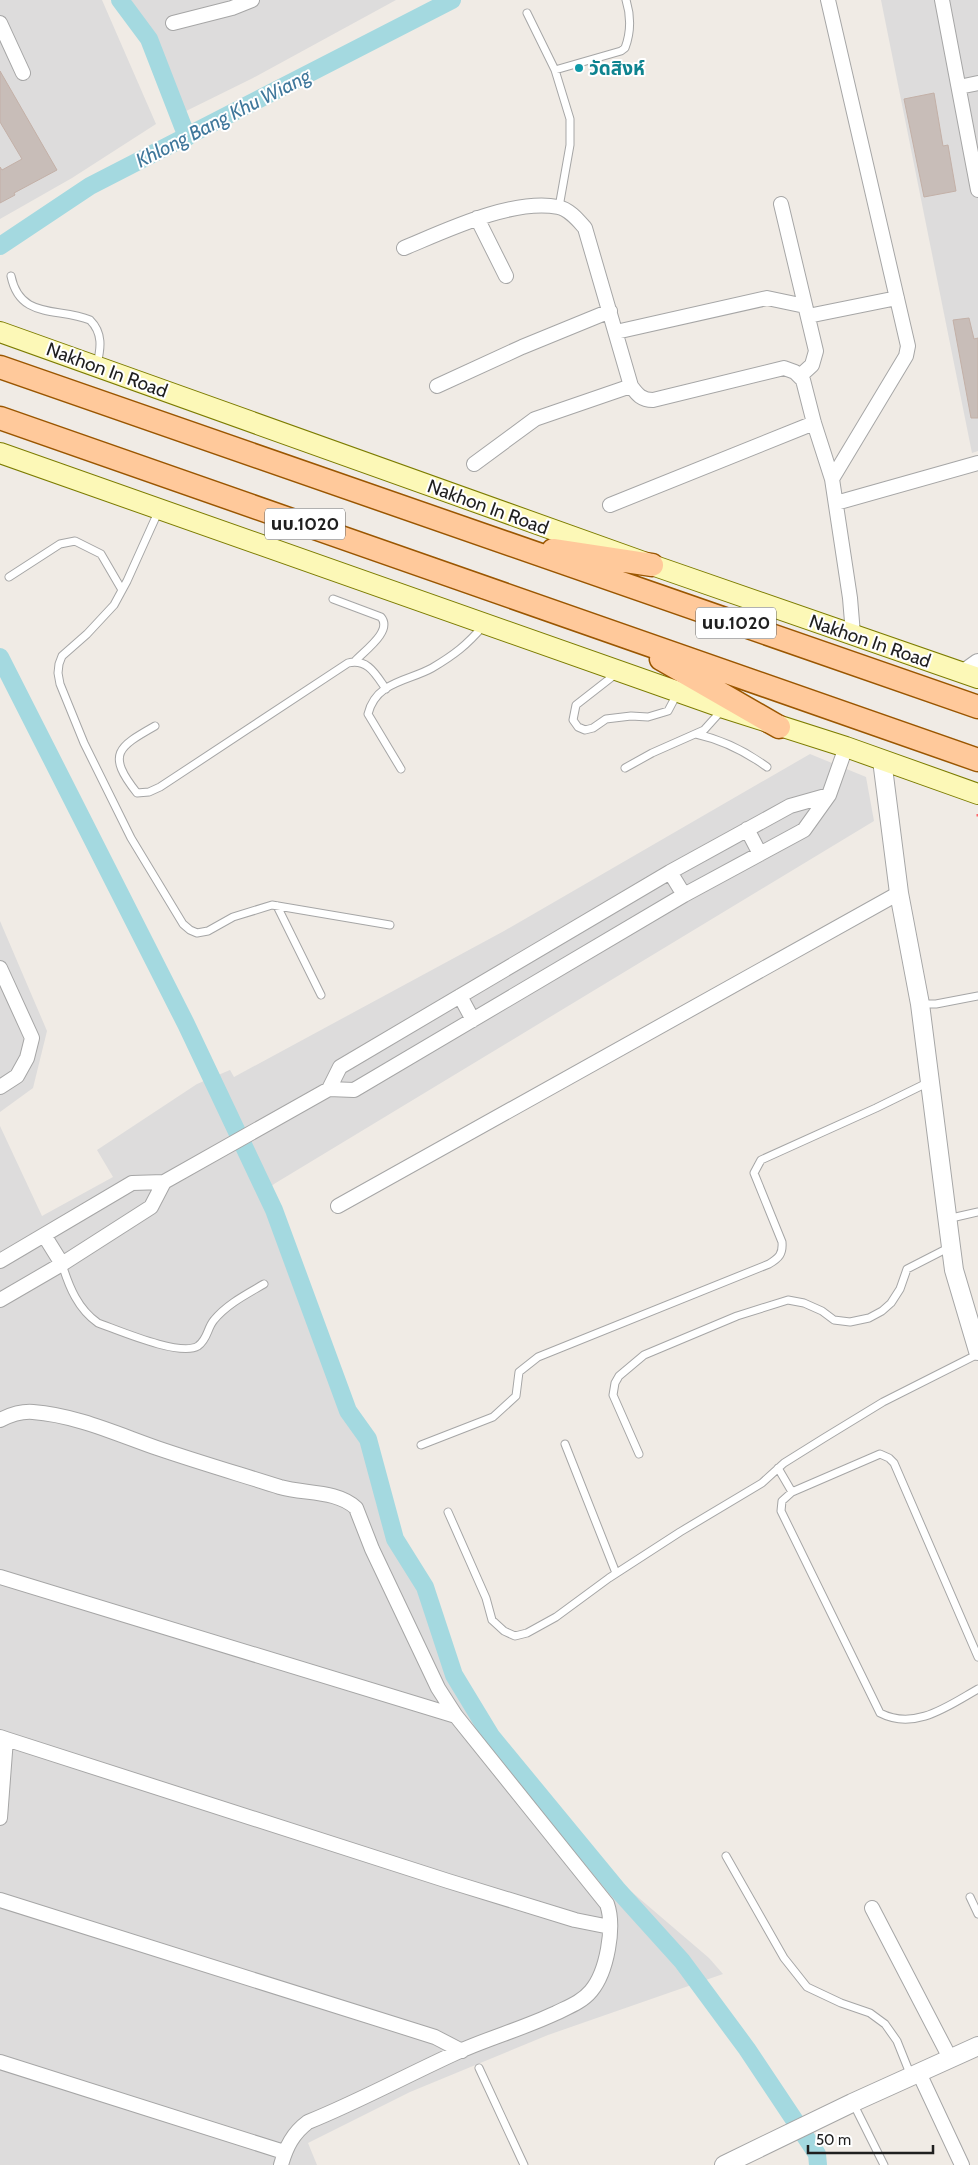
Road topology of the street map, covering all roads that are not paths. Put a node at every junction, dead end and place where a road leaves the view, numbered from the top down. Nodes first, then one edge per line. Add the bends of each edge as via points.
1 (252, 0) edge
2 (626, 0) edge
3 (828, 0) edge
4 (942, 0) edge
5 (527, 13) dead end
6 (173, 22) dead end
7 (0, 23) edge
8 (555, 70) junction
9 (23, 73) dead end
10 (978, 83) edge
11 (958, 87) junction
12 (978, 188) edge
13 (781, 204) dead end
14 (559, 207) junction
15 (477, 218) junction
16 (404, 248) dead end
17 (11, 276) dead end
18 (506, 276) dead end
19 (897, 298) junction
20 (610, 311) junction
21 (806, 311) junction
22 (0, 332) edge
23 (616, 332) junction
24 (0, 367) edge
25 (96, 367) junction
26 (800, 376) junction
27 (437, 386) dead end
28 (631, 386) junction
29 (0, 418) edge
30 (814, 423) junction
31 (0, 453) edge
32 (978, 463) edge
33 (474, 464) dead end
34 (832, 479) junction
35 (836, 503) junction
36 (610, 505) dead end
37 (159, 510) junction
38 (493, 540) junction
39 (652, 565) junction
40 (9, 578) dead end
41 (122, 590) junction
42 (333, 599) dead end
43 (486, 623) junction
44 (609, 630) junction
45 (853, 634) junction
46 (355, 661) junction
47 (620, 671) junction
48 (973, 671) edge
49 (386, 690) junction
50 (679, 692) junction
51 (978, 707) edge
52 (724, 708) junction
53 (156, 726) dead end
54 (780, 726) junction
55 (696, 734) junction
56 (846, 747) junction
57 (882, 760) junction
58 (978, 760) edge
59 (767, 767) dead end
60 (625, 768) dead end
61 (401, 770) dead end
62 (978, 794) edge
63 (829, 795) junction
64 (747, 829) junction
65 (760, 854) junction
66 (670, 872) junction
67 (900, 893) junction
68 (684, 895) junction
69 (277, 906) junction
70 (390, 925) dead end
71 (0, 970) edge
72 (321, 995) dead end
73 (460, 996) junction
74 (978, 996) edge
75 (920, 1004) junction
76 (474, 1020) junction
77 (929, 1082) junction
78 (0, 1087) edge
79 (329, 1089) junction
80 (164, 1182) junction
81 (338, 1206) dead end
82 (978, 1212) edge
83 (947, 1219) junction
84 (44, 1235) junction
85 (950, 1247) junction
86 (0, 1261) edge
87 (62, 1264) junction
88 (264, 1284) dead end
89 (0, 1300) edge
90 (978, 1353) edge
91 (0, 1420) edge
92 (421, 1444) dead end
93 (565, 1444) dead end
94 (639, 1454) dead end
95 (778, 1468) junction
96 (792, 1492) junction
97 (448, 1512) dead end
98 (616, 1573) junction
99 (0, 1577) edge
100 (978, 1658) edge
101 (978, 1689) edge
102 (456, 1716) junction
103 (3, 1738) edge
104 (0, 1818) edge
105 (726, 1856) dead end
106 (970, 1897) dead end
107 (0, 1900) edge
108 (872, 1908) dead end
109 (978, 1914) edge
110 (610, 1927) junction
111 (978, 2046) edge
112 (462, 2050) junction
113 (950, 2058) junction
114 (0, 2062) edge
115 (479, 2068) dead end
116 (915, 2074) junction
117 (852, 2103) junction
118 (282, 2159) edge
119 (524, 2165) edge
120 (724, 2165) edge
121 (884, 2165) edge
122 (962, 2165) edge

1 - 6 street
2 - 8 lane via 630,30 625,48
3 - 19 street
4 - 11 street
5 - 8 lane
7 - 9 street
8 - 14 lane via 570,119 570,145
10 - 11 street
11 - 12 street
13 - 21 street
14 - 15 street via 526,207
14 - 20 street via 585,228
15 - 16 street
15 - 18 street
17 - 25 lane via 14,290 26,302 47,311 90,320 100,338
19 - 21 street
19 - 34 street via 908,346 906,356
20 - 23 street
20 - 27 street
21 - 23 street via 767,298
21 - 26 street via 816,354 812,364
22 - 25 main road, Nakhon In Road / นบ.1020
23 - 28 street
24 - 38 main road, Nakhon In Road / นบ.1020
25 - 39 main road, Nakhon In Road / นบ.1020
26 - 28 street via 784,368 648,400 640,397
26 - 30 street
28 - 33 street via 535,419
29 - 44 main road, นบ.1020
30 - 34 street
30 - 36 street
31 - 37 main road, นบ.1020
32 - 35 street
34 - 35 street
35 - 45 street
37 - 41 lane
37 - 43 main road, นบ.1020
38 - 39 main road
38 - 51 main road, Nakhon In Road / นบ.1020
39 - 45 main road, Nakhon In Road / นบ.1020
40 - 41 lane via 60,544 75,541 101,554
41 - 69 lane via 114,605 62,656 58,664 60,684 84,743 131,838 183,924 190,930 197,933 208,931 260,907
42 - 46 lane via 382,617 385,621 381,634
43 - 47 main road, นบ.1020
43 - 49 lane via 466,646 430,669 395,682
44 - 54 main road
44 - 58 main road, นบ.1020
45 - 48 main road, Nakhon In Road / นบ.1020
46 - 49 lane via 369,666
46 - 53 lane via 160,787 137,793 123,770 119,752 126,742
47 - 50 main road, นบ.1020
47 - 50 lane via 576,706 573,720 578,727 585,730 606,720 648,717 668,711
49 - 61 lane via 370,705 368,714
50 - 52 main road, นบ.1020
52 - 54 main road, นบ.1020
52 - 55 lane via 704,730
54 - 56 main road, นบ.1020
55 - 59 lane via 719,739 748,753
55 - 60 lane
56 - 57 main road, นบ.1020
56 - 63 street
57 - 62 main road, นบ.1020
57 - 67 street
63 - 64 street via 790,806
63 - 65 street via 804,830
64 - 65 street
64 - 66 street
65 - 68 street
66 - 68 street
66 - 73 street
67 - 75 street
67 - 81 street
68 - 76 street
69 - 70 lane
69 - 72 lane
71 - 78 street via 32,1038 27,1058 17,1076
73 - 76 street
73 - 79 street via 340,1067
74 - 75 lane
75 - 77 street
76 - 79 street via 354,1090
77 - 83 street
77 - 92 lane via 761,1160 754,1173 782,1242 783,1252 778,1258 538,1356 519,1372 516,1396 493,1417
79 - 80 street
80 - 84 street via 132,1183
80 - 87 street via 151,1207
82 - 83 lane
83 - 85 street
84 - 86 street
84 - 87 street
85 - 90 street
85 - 94 lane via 907,1269 891,1303 869,1318 850,1322 834,1320 804,1303 788,1300 737,1316 644,1355 619,1376 613,1395
87 - 88 lane via 69,1289 98,1323 155,1343 189,1349 204,1340 212,1321
87 - 89 street
90 - 95 lane via 883,1402
91 - 102 street via 12,1414 32,1412 77,1420 284,1488 351,1503 438,1688
93 - 98 lane
95 - 96 lane
95 - 98 lane via 762,1483
96 - 100 lane via 880,1454 889,1458 894,1463
96 - 101 lane via 782,1501 781,1511 880,1713 898,1720 910,1720 938,1712
97 - 98 lane via 486,1598 492,1620 515,1636 556,1617
99 - 102 street
102 - 110 street via 607,1904
103 - 104 street
103 - 110 street via 457,1884 575,1920
105 - 116 lane via 784,1958 807,1987 870,2013 884,2024
106 - 109 lane
107 - 112 street via 435,2037
108 - 113 street
110 - 112 street via 602,1969 590,1992 577,2003 530,2025
111 - 113 street
112 - 118 street via 308,2122 296,2130
113 - 116 street
114 - 118 street
115 - 119 lane
116 - 117 street
116 - 122 street
117 - 120 street
117 - 121 lane

